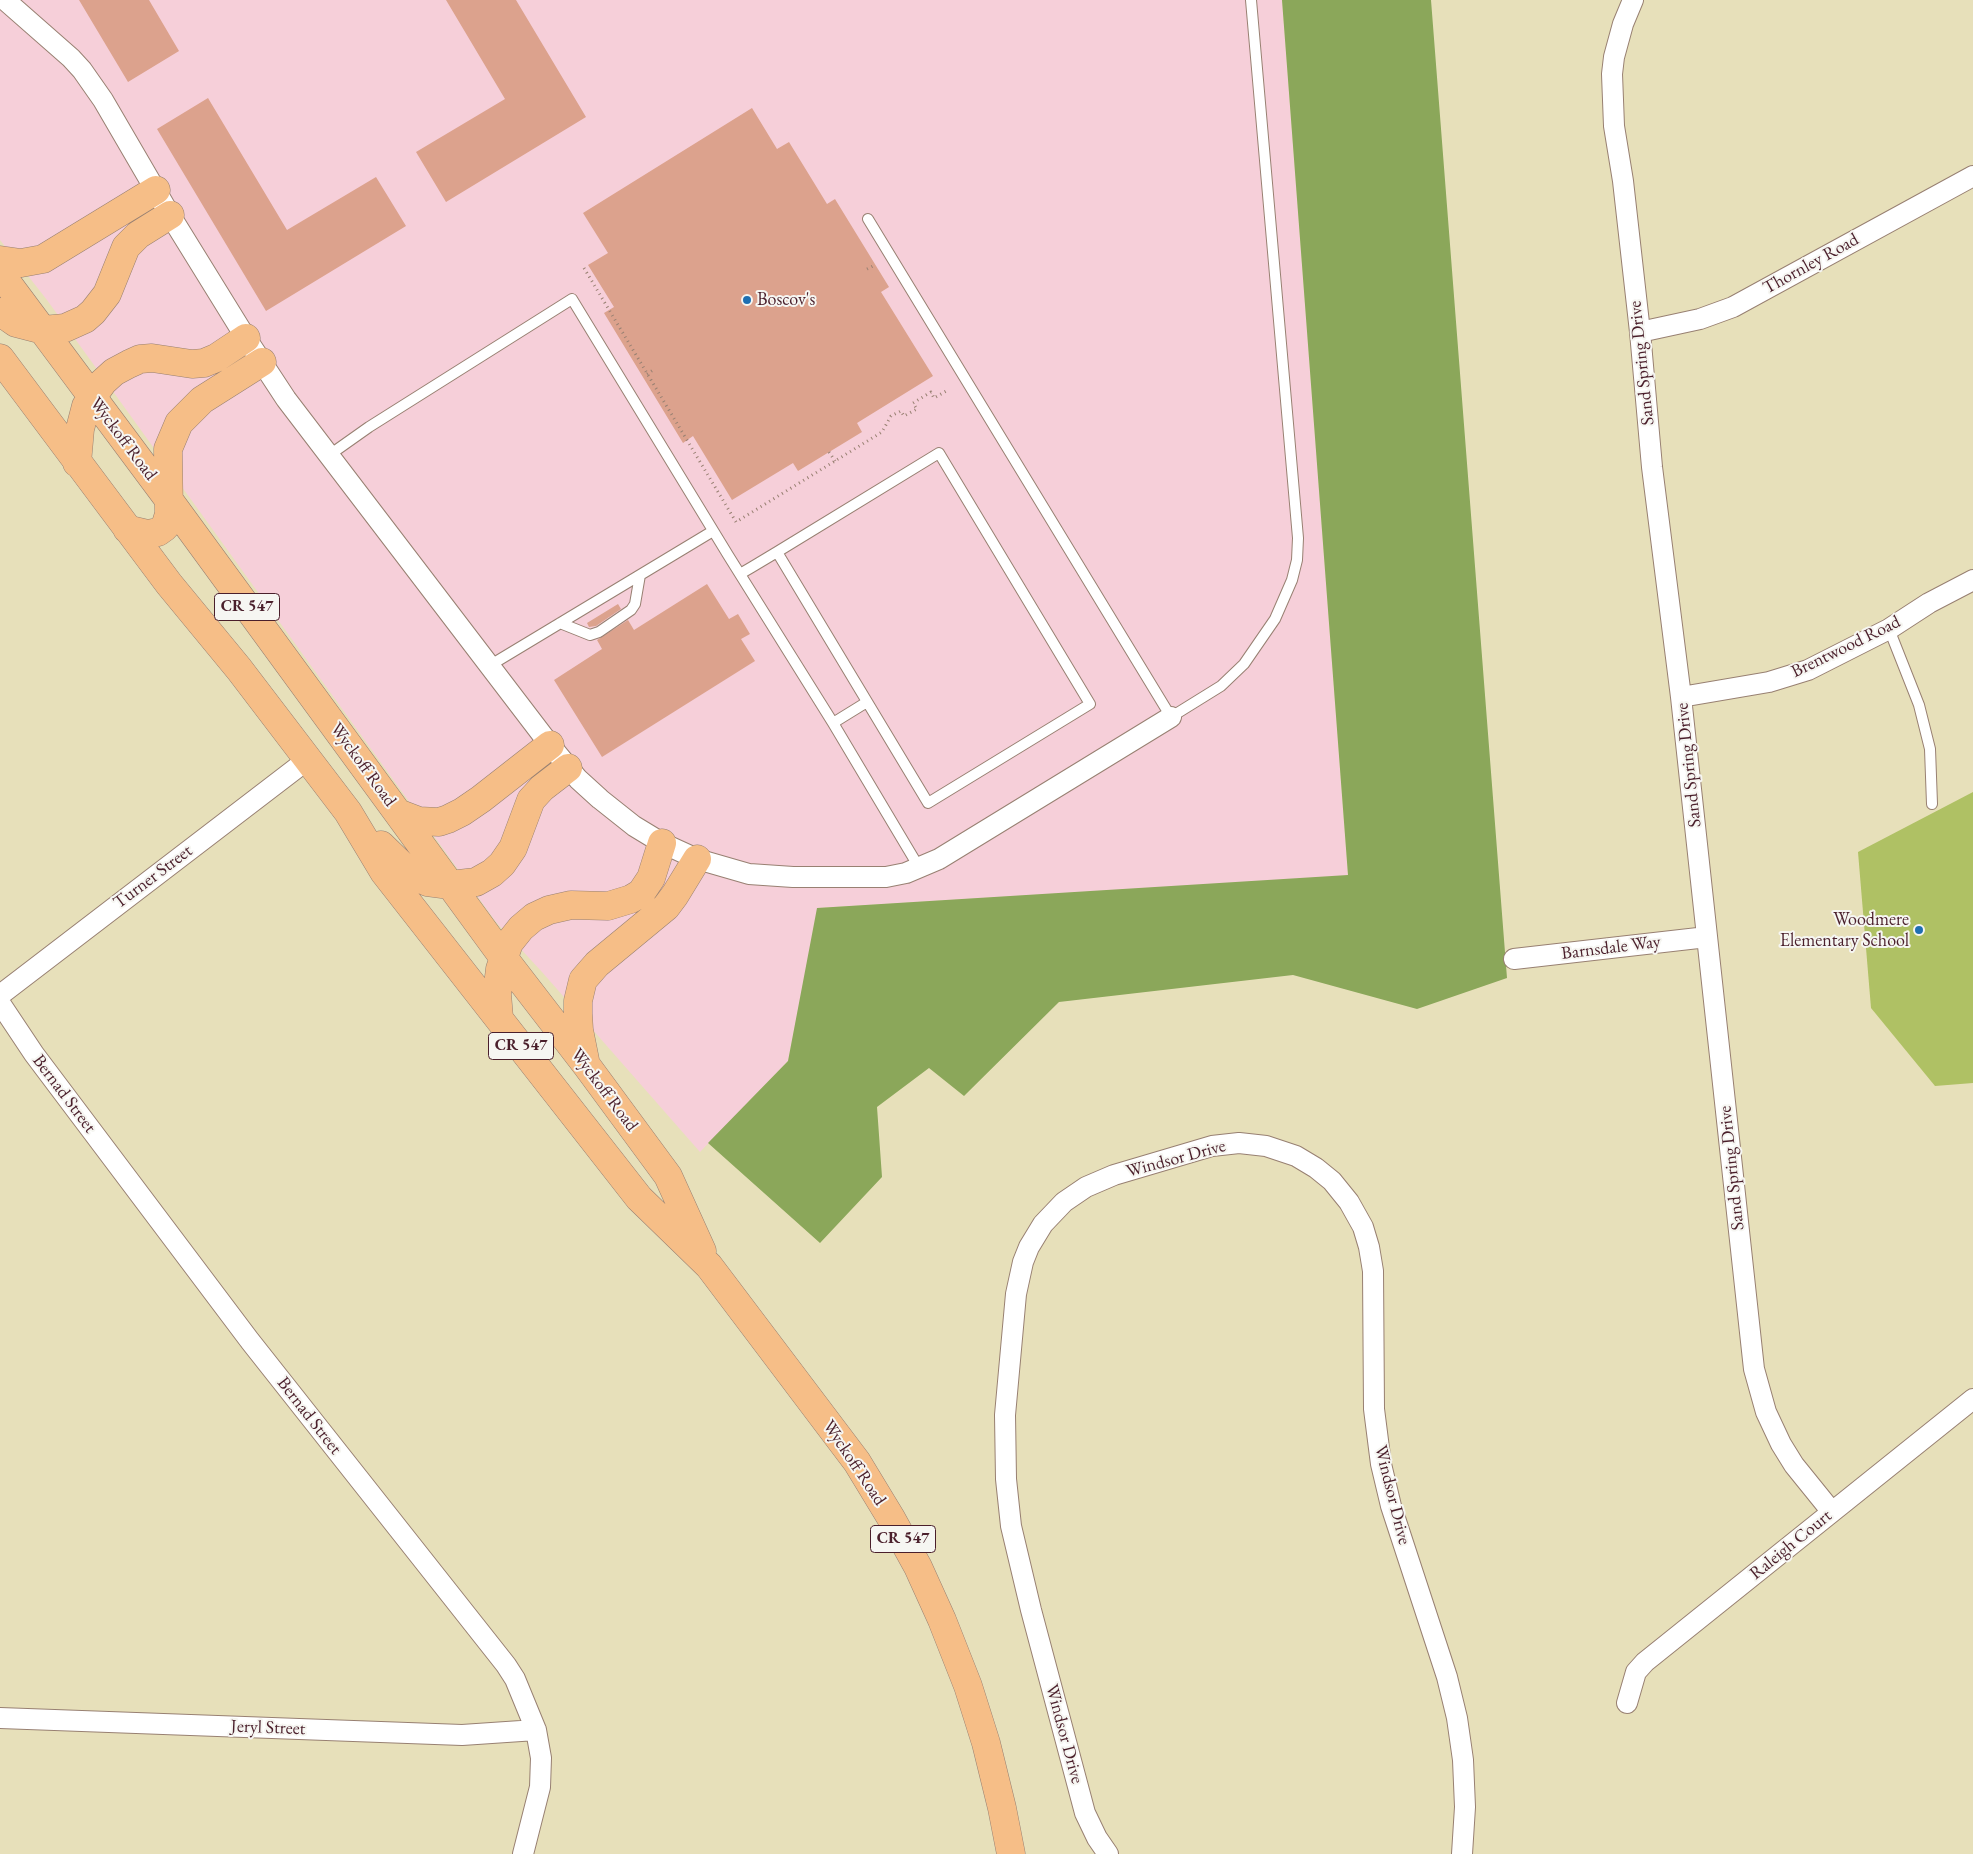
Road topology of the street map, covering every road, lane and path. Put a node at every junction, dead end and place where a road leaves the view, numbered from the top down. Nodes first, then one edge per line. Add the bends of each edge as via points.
1 (5, 0) edge
2 (1251, 0) edge
3 (1633, 0) edge
4 (1973, 176) edge
5 (156, 190) junction
6 (170, 215) junction
7 (868, 219) dead end
8 (0, 260) edge
9 (873, 266) dead end
10 (584, 268) dead end
11 (867, 269) dead end
12 (0, 273) edge
13 (0, 312) edge
14 (43, 330) junction
15 (1640, 332) junction
16 (246, 338) junction
17 (0, 358) edge
18 (262, 362) junction
19 (653, 370) dead end
20 (647, 374) junction
21 (948, 390) dead end
22 (91, 396) junction
23 (829, 452) dead end
24 (328, 456) junction
25 (835, 461) junction
26 (77, 463) junction
27 (169, 500) junction
28 (127, 529) junction
29 (713, 531) junction
30 (777, 552) junction
31 (740, 574) junction
32 (640, 575) junction
33 (1973, 580) edge
34 (560, 623) junction
35 (1889, 629) junction
36 (490, 666) junction
37 (1681, 697) junction
38 (867, 702) junction
39 (1171, 717) junction
40 (833, 723) junction
41 (550, 745) junction
42 (308, 760) junction
43 (568, 768) junction
44 (1932, 804) dead end
45 (348, 812) junction
46 (398, 813) junction
47 (662, 844) junction
48 (697, 859) junction
49 (920, 869) junction
50 (450, 885) junction
51 (1707, 937) junction
52 (503, 957) junction
53 (1514, 959) dead end
54 (0, 995) edge
55 (0, 1003) edge
56 (499, 1018) junction
57 (587, 1066) junction
58 (709, 1266) junction
59 (1973, 1399) edge
60 (1832, 1512) junction
61 (1627, 1703) dead end
62 (0, 1718) edge
63 (536, 1730) junction
64 (523, 1854) edge
65 (1011, 1854) edge
66 (1108, 1854) edge
67 (1462, 1854) edge

1 - 5 street via 82,70
2 - 39 lane via 1298,538 1297,560 1275,619 1244,664 1221,686
3 - 15 street, Sand Spring Drive via 1623,24 1612,74 1614,126
4 - 15 street, Thornley Road via 1733,307 1700,319
5 - 6 street
5 - 8 main road via 43,259 21,263
6 - 14 main road via 138,235 126,247 107,294 93,312 65,328
6 - 16 street
7 - 39 lane
9 - 11 path
10 - 20 path
12 - 14 main road, Wyckoff Road / CR 547
13 - 14 main road via 16,323
14 - 22 main road, Wyckoff Road / CR 547
15 - 37 street, Sand Spring Drive via 1652,467
16 - 18 street
16 - 22 main road via 204,363 152,358 134,362 114,372
17 - 26 main road, Wyckoff Road / CR 547
18 - 24 street
18 - 27 main road via 202,400 179,423 168,449
19 - 20 path
20 - 25 path via 736,522
21 - 25 path via 934,398 931,392 913,403 917,409 904,416 901,411 892,416 882,432
22 - 26 main road via 80,429
22 - 27 main road, Wyckoff Road / CR 547
23 - 25 path
24 - 29 lane via 572,299
24 - 36 street
26 - 28 main road, Wyckoff Road / CR 547
27 - 28 main road via 168,519 161,530 148,534
27 - 46 main road, Wyckoff Road / CR 547
28 - 42 main road, Wyckoff Road / CR 547
29 - 31 lane
29 - 32 lane
30 - 31 lane
30 - 38 lane
30 - 38 lane via 940,453 1090,704 928,803
31 - 40 lane
32 - 34 lane
32 - 34 lane via 632,610 600,632 587,634
33 - 35 street, Brentwood Road
34 - 36 lane
35 - 37 street, Brentwood Road via 1808,670 1768,682
35 - 44 lane via 1919,705 1930,749
36 - 41 street
37 - 51 street, Sand Spring Drive
38 - 40 lane
39 - 49 street
40 - 49 lane
41 - 43 street
41 - 46 main road via 481,799 448,819 419,821
42 - 45 main road, Wyckoff Road / CR 547
42 - 54 street, Turner Street
43 - 47 street via 616,812
43 - 50 main road via 531,800 513,848 502,864 476,882
45 - 50 main road via 410,873 427,882
45 - 56 main road, Wyckoff Road / CR 547 via 384,872
46 - 50 main road, Wyckoff Road / CR 547
47 - 48 street
47 - 52 main road via 652,878 641,893 608,906 564,906 542,913 521,928
48 - 49 street via 743,872 793,877 886,877
48 - 57 main road via 666,907 597,964 583,980 578,1014
50 - 52 main road, Wyckoff Road / CR 547
51 - 53 street, Barnsdale Way
51 - 60 street, Sand Spring Drive via 1754,1369 1766,1412 1781,1444
52 - 56 main road via 497,986
52 - 57 main road, Wyckoff Road / CR 547
55 - 63 street, Bernad Street via 34,1054 250,1341 506,1665
56 - 58 main road, Wyckoff Road / CR 547 via 639,1198
57 - 58 main road, Wyckoff Road / CR 547 via 668,1176
58 - 65 main road, Wyckoff Road / CR 547 via 857,1462 918,1567 968,1686 986,1743
59 - 60 street, Raleigh Court
60 - 61 street, Raleigh Court via 1645,1662 1636,1672
62 - 63 street, Jeryl Street via 462,1735
63 - 64 street, Bernad Street via 541,1758 540,1787
66 - 67 street, Windsor Drive via 1085,1813 1011,1526 1005,1415 1016,1294 1023,1262 1043,1224 1064,1202 1086,1186 1212,1146 1239,1143 1266,1146 1296,1156 1316,1168 1349,1202 1363,1227 1372,1271 1374,1409 1381,1464 1457,1718 1465,1807

